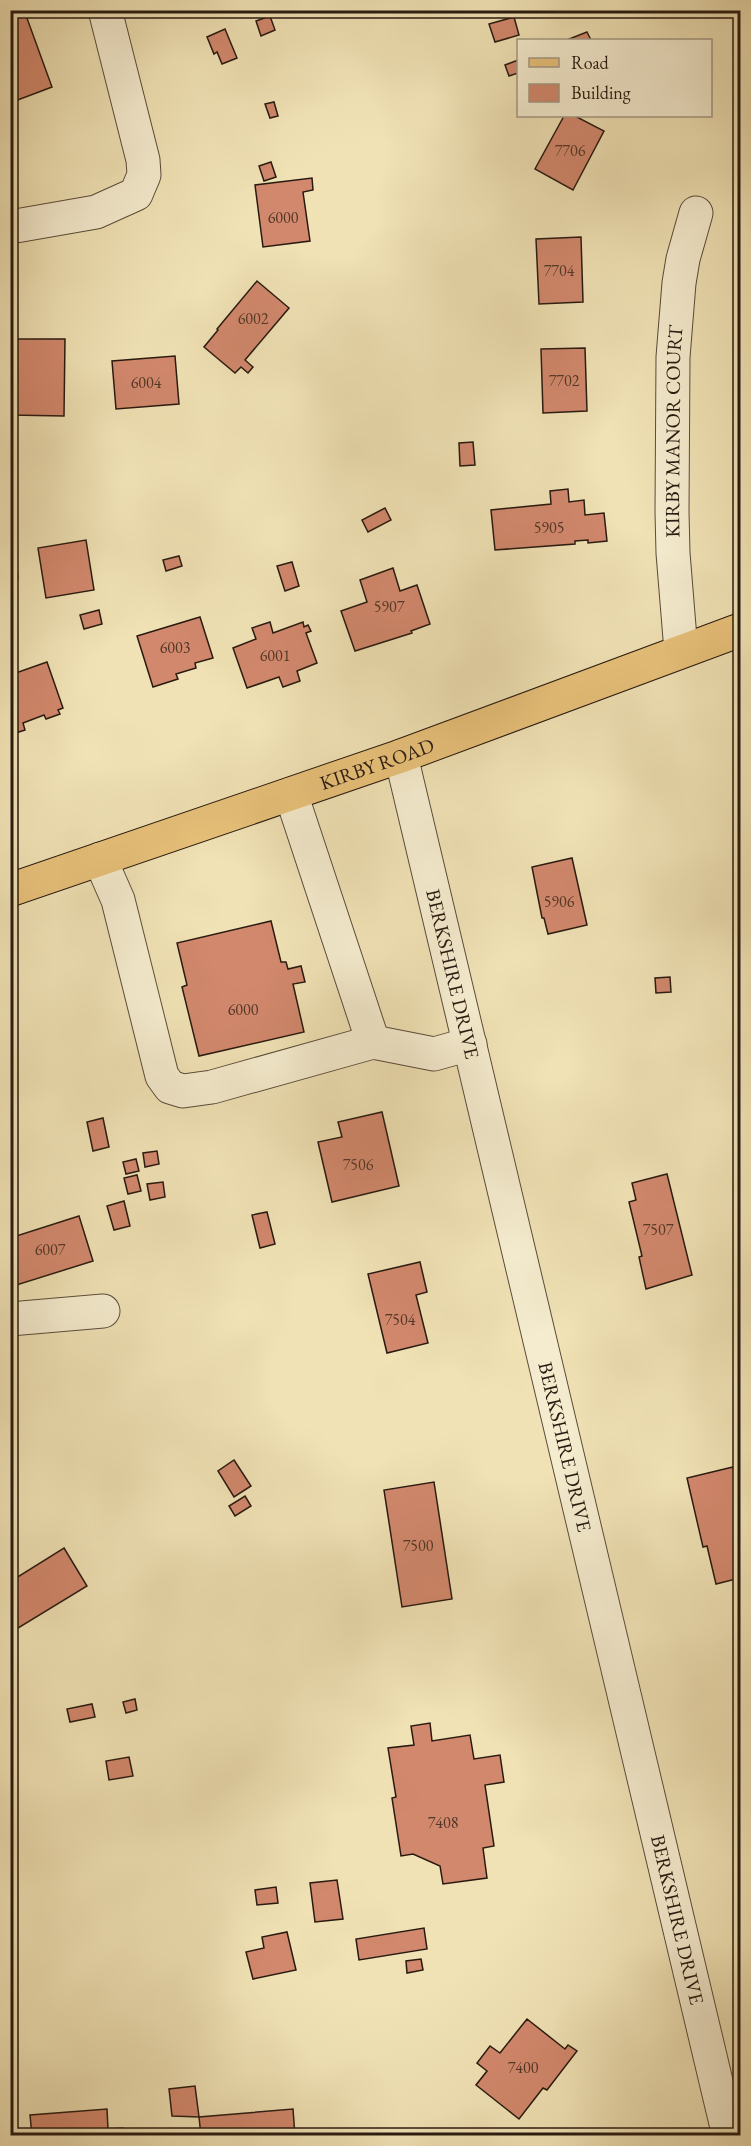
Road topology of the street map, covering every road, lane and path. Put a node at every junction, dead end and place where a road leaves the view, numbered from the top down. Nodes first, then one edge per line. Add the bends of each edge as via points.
1 (105, 10) edge
2 (696, 213) dead end
3 (10, 227) edge
4 (741, 630) edge
5 (681, 651) junction
6 (401, 756) junction
7 (291, 794) junction
8 (100, 859) junction
9 (10, 890) edge
10 (373, 1042) junction
11 (470, 1044) junction
12 (103, 1311) dead end
13 (10, 1319) edge
14 (729, 2136) edge

1 - 3 street via 144,160 144,175 136,194 96,212
2 - 5 street, KIRBY MANOR COURT via 679,283 674,357 672,533
4 - 5 main road, KIRBY ROAD
5 - 6 main road, KIRBY ROAD
6 - 7 main road, KIRBY ROAD
6 - 11 street, BERKSHIRE DRIVE
7 - 8 main road, KIRBY ROAD
7 - 10 street
8 - 9 main road, KIRBY ROAD
8 - 10 street via 118,900 162,1076 170,1088 183,1091 212,1087
10 - 11 street via 434,1054
11 - 14 street, BERKSHIRE DRIVE
12 - 13 street

